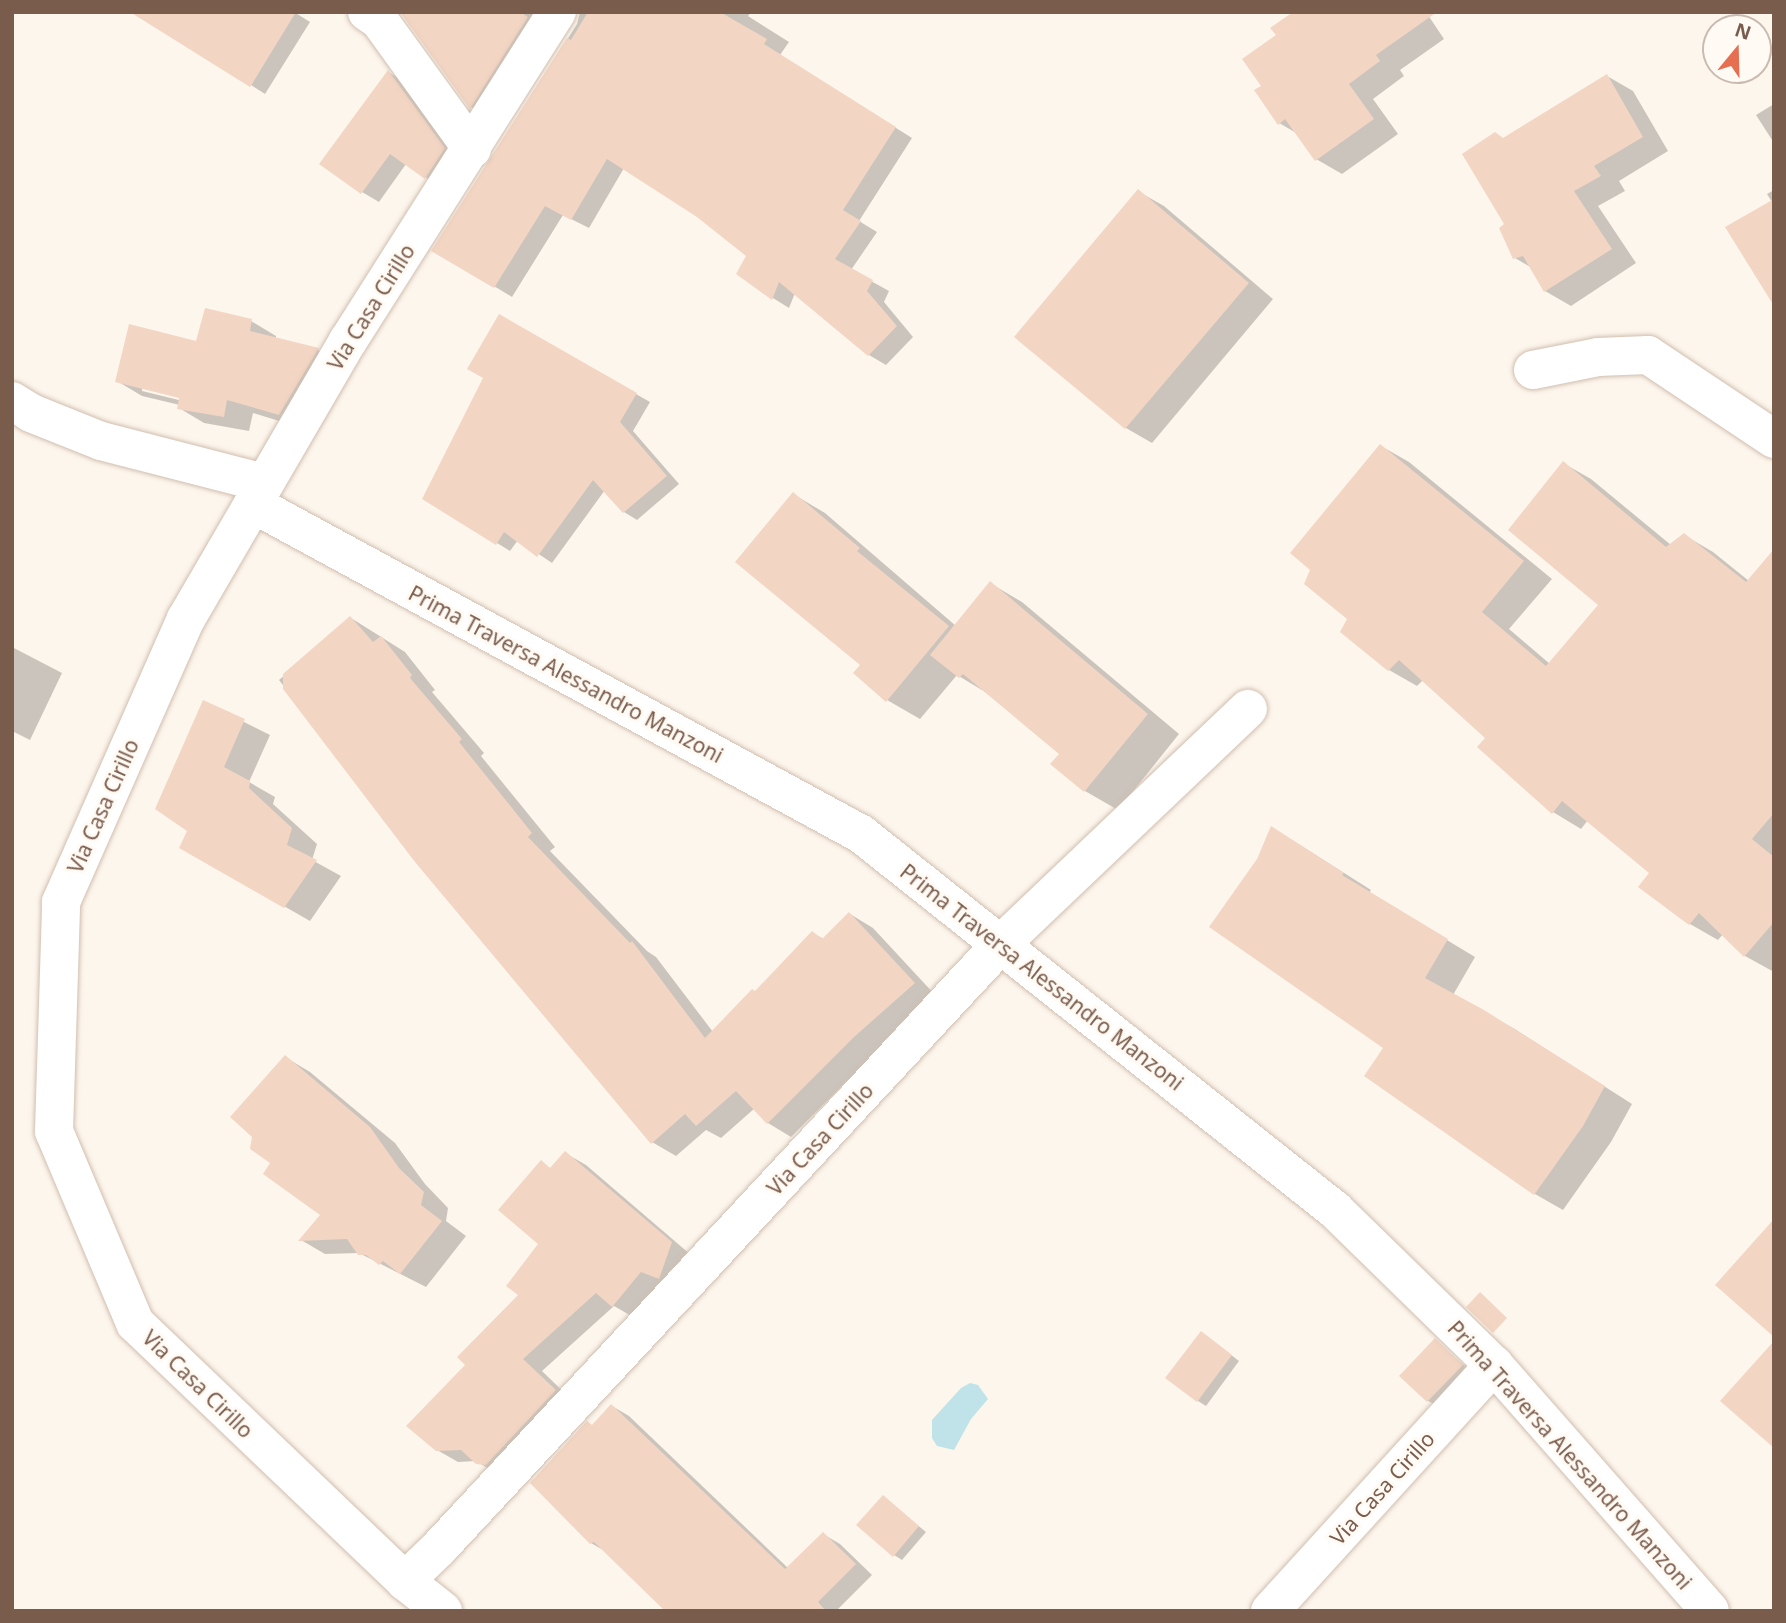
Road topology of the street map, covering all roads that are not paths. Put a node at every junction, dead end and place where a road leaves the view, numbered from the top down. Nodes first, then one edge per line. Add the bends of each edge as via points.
1 (367, 12) edge
2 (557, 12) edge
3 (472, 149) junction
4 (1532, 370) dead end
5 (12, 401) edge
6 (1774, 438) edge
7 (259, 493) junction
8 (1248, 709) dead end
9 (1001, 944) junction
10 (1494, 1365) junction
11 (405, 1581) junction
12 (443, 1611) edge
13 (1270, 1611) edge
14 (1710, 1611) edge

1 - 3 street via 379,20
2 - 3 street, Via Casa Cirillo
3 - 7 street, Via Casa Cirillo via 348,341
4 - 6 street via 1598,356 1648,355
5 - 7 street, Prima Traversa Alessandro Manzoni via 101,441
7 - 9 street, Prima Traversa Alessandro Manzoni via 862,834
7 - 11 street, Via Casa Cirillo via 186,619 61,902 54,1131 135,1324
8 - 9 street, Via Casa Cirillo
9 - 10 street, Prima Traversa Alessandro Manzoni via 1335,1210
9 - 11 street, Via Casa Cirillo
10 - 13 street, Via Casa Cirillo
10 - 14 street, Prima Traversa Alessandro Manzoni
11 - 12 street, Via Casa Cirillo

